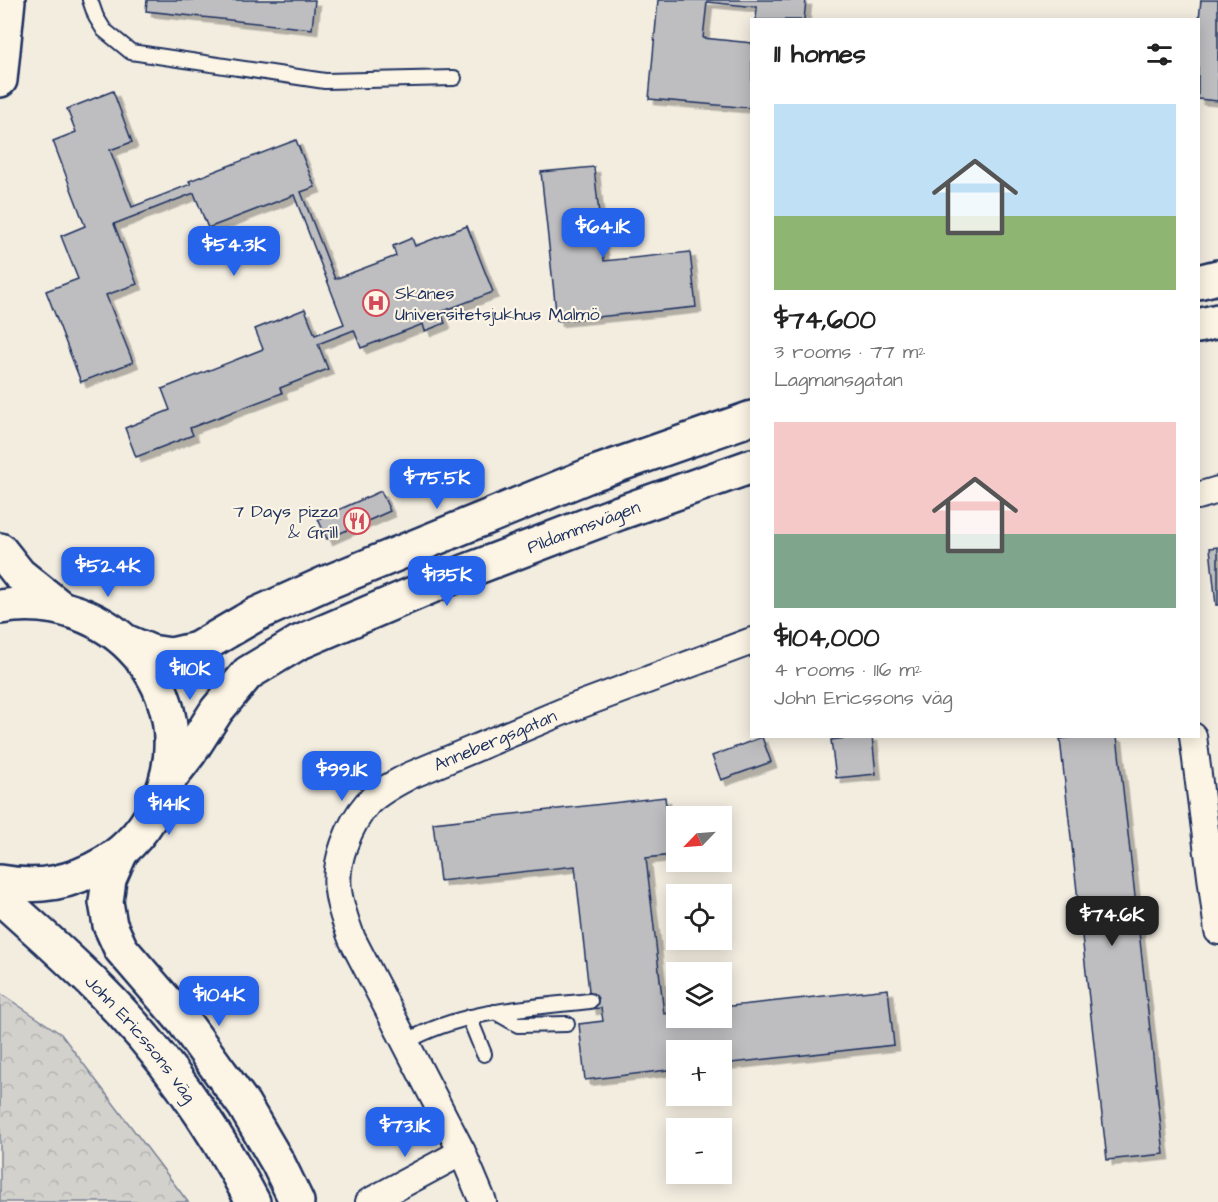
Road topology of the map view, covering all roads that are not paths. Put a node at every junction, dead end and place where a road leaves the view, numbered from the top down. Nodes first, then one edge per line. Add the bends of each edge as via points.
1 (8, 0) edge
2 (90, 0) edge
3 (454, 78) dead end
4 (0, 80) edge
5 (1218, 277) edge
6 (1200, 282) edge
7 (1218, 321) edge
8 (1200, 326) edge
9 (750, 419) edge
10 (750, 467) edge
11 (1218, 490) edge
12 (1200, 495) edge
13 (0, 550) edge
14 (0, 607) edge
15 (60, 607) junction
16 (127, 642) junction
17 (750, 643) edge
18 (1193, 738) edge
19 (166, 783) junction
20 (120, 854) junction
21 (0, 882) edge
22 (0, 897) edge
23 (1218, 931) edge
24 (590, 1001) dead end
25 (495, 1012) junction
26 (470, 1017) junction
27 (567, 1024) dead end
28 (406, 1042) junction
29 (484, 1054) dead end
30 (462, 1152) junction
31 (253, 1202) edge
32 (297, 1202) edge
33 (369, 1202) edge
34 (483, 1202) edge

1 - 4 main road
2 - 3 lane via 104,30 131,52 325,81
5 - 6 main road
7 - 8 main road
9 - 16 main road, Pildammsvägen via 596,473 326,583 255,615 197,649 171,655
10 - 19 main road, Pildammsvägen via 467,571 290,648 248,673
11 - 12 street
13 - 15 main road via 19,574
14 - 15 main road, Pildammsvägen via 23,603
15 - 16 main road, Pildammsvägen via 107,626
16 - 19 main road, Pildammsvägen via 149,668 168,714 171,750
17 - 28 street, Annebergsgatan via 444,760 387,788 368,803 344,844 337,887 352,939
18 - 23 street
19 - 20 main road, Pildammsvägen via 153,814 138,837
20 - 21 main road, Pildammsvägen via 85,875 51,884 21,886
20 - 32 main road via 109,879 106,902 110,925 121,949 184,1022 244,1105
22 - 31 main road, John Ericssons väg via 102,991 144,1037 189,1094
24 - 25 lane
25 - 26 lane
25 - 27 lane via 518,1025
26 - 28 lane
26 - 29 lane
28 - 30 street, Annebergsgatan
30 - 33 street
30 - 34 street, Annebergsgatan

